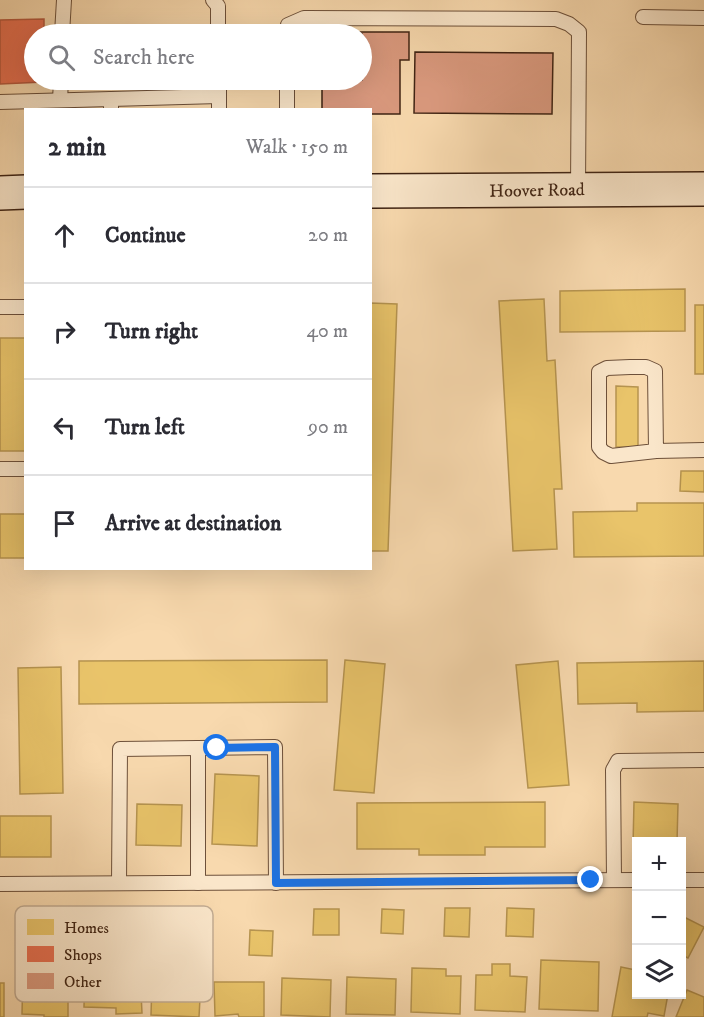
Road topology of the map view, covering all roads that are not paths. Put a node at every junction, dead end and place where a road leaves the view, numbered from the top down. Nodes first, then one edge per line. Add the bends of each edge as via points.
1 (64, 0) edge
2 (213, 0) edge
3 (643, 17) dead end
4 (704, 18) edge
5 (63, 24) edge
6 (218, 24) edge
7 (290, 24) edge
8 (60, 90) edge
9 (287, 90) edge
10 (60, 99) junction
11 (0, 102) edge
12 (219, 103) edge
13 (111, 104) edge
14 (287, 108) edge
15 (578, 189) junction
16 (704, 189) edge
17 (372, 191) edge
18 (24, 192) edge
19 (0, 193) edge
20 (0, 307) edge
21 (24, 307) edge
22 (704, 450) edge
23 (656, 451) junction
24 (0, 469) edge
25 (24, 469) edge
26 (198, 748) junction
27 (704, 760) edge
28 (614, 880) junction
29 (632, 880) edge
30 (686, 880) edge
31 (704, 880) edge
32 (119, 883) junction
33 (198, 883) junction
34 (276, 883) junction
35 (0, 884) edge

1 - 5 lane
2 - 6 lane via 218,6
3 - 4 lane
7 - 15 lane via 304,18 556,19 569,24 579,32
8 - 10 lane
9 - 14 lane
10 - 11 lane
10 - 13 lane
12 - 13 lane
15 - 16 main road, Hoover Road
15 - 17 main road, Hoover Road
18 - 19 main road
20 - 21 lane
22 - 23 lane
23 - 23 lane via 611,456 599,447 599,372 630,367 656,371
24 - 25 lane
26 - 32 lane via 120,749
26 - 33 lane
26 - 34 lane via 275,747
27 - 28 lane via 618,761 613,770
28 - 29 lane
28 - 34 lane
30 - 31 lane
32 - 33 lane
32 - 35 lane
33 - 34 lane

